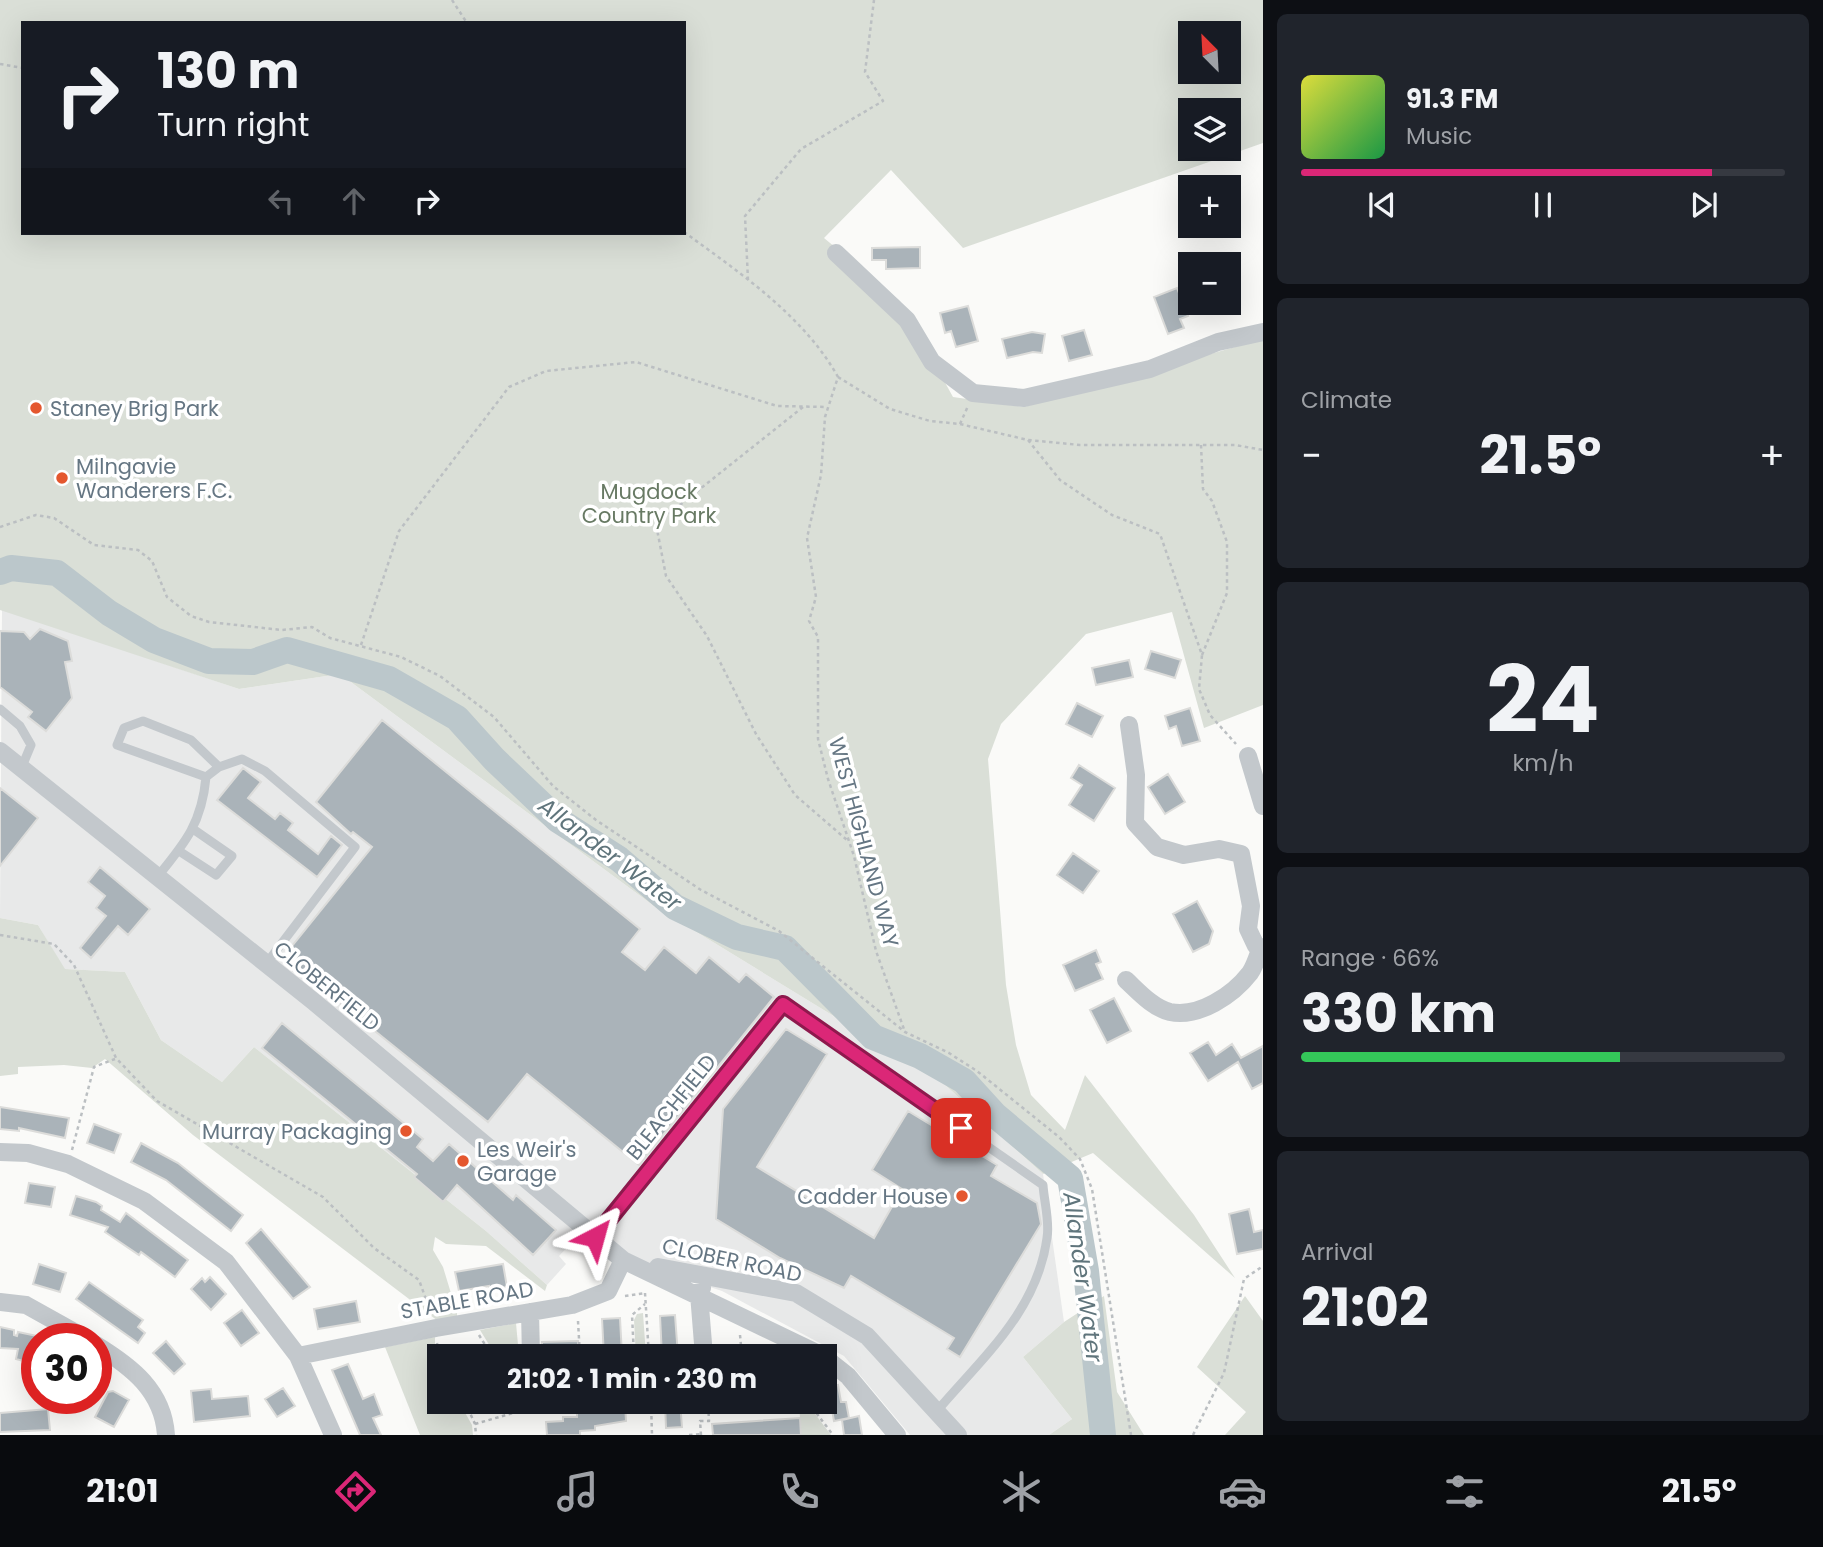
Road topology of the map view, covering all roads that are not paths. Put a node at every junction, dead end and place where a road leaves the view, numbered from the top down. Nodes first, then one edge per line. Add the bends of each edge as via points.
1 (836, 253) dead end
2 (1263, 331) edge
3 (0, 709) edge
4 (1129, 725) dead end
5 (0, 751) edge
6 (1248, 756) road end
7 (219, 766) junction
8 (21, 769) junction
9 (206, 777) junction
10 (1263, 806) edge
11 (194, 829) junction
12 (178, 851) junction
13 (158, 876) junction
14 (1262, 948) edge
15 (265, 965) junction
16 (1126, 980) dead end
17 (783, 1004) joint
18 (0, 1152) edge
19 (595, 1237) junction
20 (623, 1260) junction
21 (702, 1286) junction
22 (0, 1302) edge
23 (530, 1312) junction
24 (58, 1323) edge
25 (531, 1344) edge
26 (704, 1344) edge
27 (802, 1344) edge
28 (298, 1356) junction
29 (112, 1357) edge
30 (837, 1367) edge
31 (937, 1411) junction
32 (166, 1435) edge
33 (328, 1435) edge
34 (333, 1435) edge
35 (897, 1435) edge
36 (958, 1435) edge

1 - 2 street via 907,320 932,362 973,393 1024,398 1150,369 1218,342
3 - 8 lane via 20,726 31,745
4 - 14 street via 1136,775 1135,823 1157,847 1184,855 1219,849 1241,854 1251,906 1248,929 1256,946
5 - 8 street, CLOBERFIELD
6 - 10 street
7 - 9 lane
7 - 9 lane via 191,740 143,721 124,728 117,745
7 - 15 lane via 242,759 265,771 355,848
8 - 13 street, CLOBERFIELD
9 - 11 lane via 204,802
11 - 12 lane
11 - 12 lane via 232,856 216,875
12 - 13 lane
13 - 15 street, CLOBERFIELD
14 - 16 street via 1250,972 1233,990 1191,1013 1168,1012
15 - 19 street, CLOBERFIELD
17 - 19 street, BLEACHFIELD
17 - 31 lane via 1043,1185 1048,1236 1024,1309
18 - 28 street via 28,1153 68,1164 144,1201 226,1262
19 - 20 street, CLOBERFIELD
20 - 21 street, CLOBER ROAD
20 - 21 street, CLOBER ROAD
20 - 23 street, STABLE ROAD via 608,1291 577,1303
21 - 26 street
21 - 27 street, CLOBER ROAD
21 - 31 street, CLOBER ROAD via 796,1293 867,1336
22 - 24 street via 26,1305
23 - 25 street
23 - 28 street, STABLE ROAD
28 - 34 street
29 - 32 street via 156,1395 165,1416
30 - 35 street, CLOBER ROAD
31 - 36 street, CLOBER ROAD
33 - 34 street

